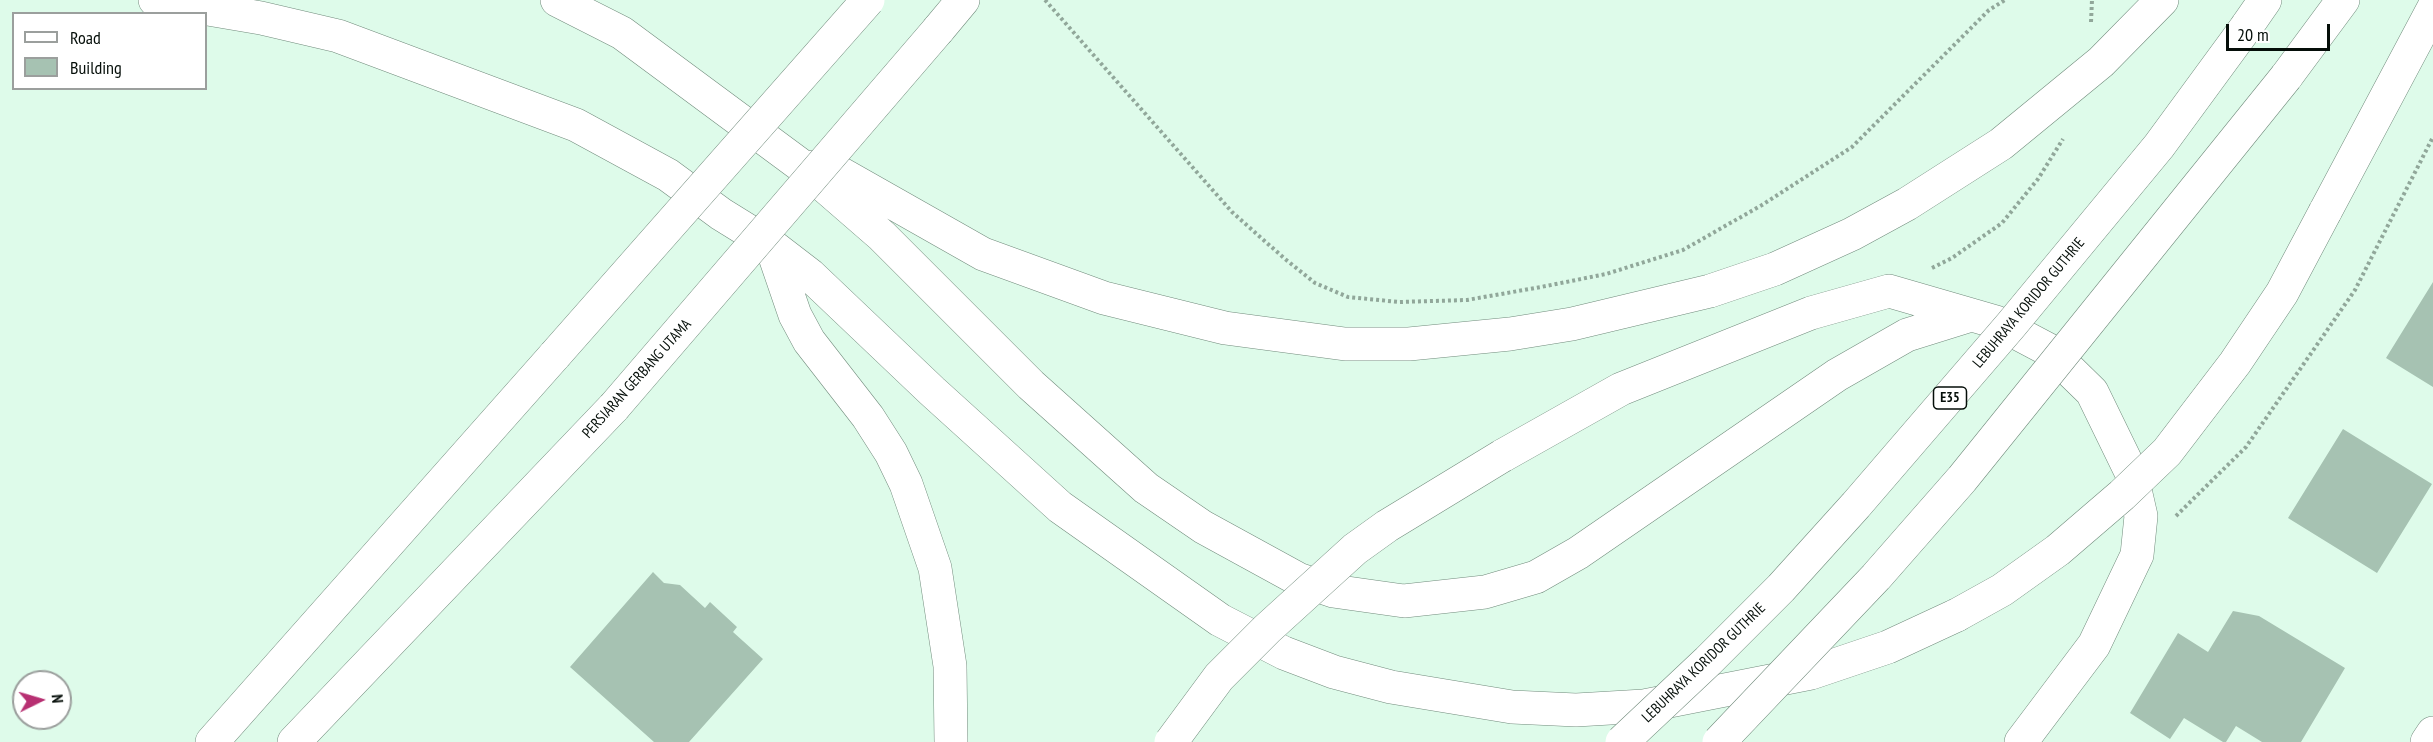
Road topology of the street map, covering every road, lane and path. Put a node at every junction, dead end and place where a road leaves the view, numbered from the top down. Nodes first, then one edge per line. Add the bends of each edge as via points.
1 (155, 0) edge
2 (557, 0) edge
3 (868, 0) edge
4 (963, 0) edge
5 (1045, 0) edge
6 (2005, 0) edge
7 (2092, 0) edge
8 (2162, 0) edge
9 (2343, 0) edge
10 (2433, 9) edge
11 (2256, 13) edge
12 (2090, 32) dead end
13 (2069, 130) dead end
14 (2433, 136) edge
15 (800, 164) junction
16 (771, 245) junction
17 (1889, 291) junction
18 (1971, 315) junction
19 (2137, 555) junction
20 (2433, 733) edge
21 (212, 742) edge
22 (294, 742) edge
23 (951, 742) edge
24 (1171, 742) edge
25 (1622, 742) edge
26 (1719, 742) edge
27 (2021, 742) edge
28 (2427, 742) edge

1 - 16 main road via 338,36 576,125 668,175
2 - 15 main road via 622,33
3 - 21 main road, bridge
4 - 22 main road, PERSIARAN GERBANG UTAMA, bridge via 614,407
5 - 6 path via 1232,212 1315,284 1348,297 1399,302 1467,300 1541,287 1606,274 1683,250 1762,206 1852,147 1989,10
7 - 12 path
8 - 15 main road via 2102,62 2001,144 1852,234 1775,269 1710,291 1572,324 1510,334 1409,344 1345,344 1225,328 1104,298 994,258 840,173
9 - 26 main road, bridge via 2286,77 1962,479 1876,577
10 - 16 main road, bridge via 2282,293 2167,452 2122,495 2058,550 2002,590 1888,647 1811,673 1644,706 1576,710 1512,707 1391,687 1284,653 1220,620 1060,507 818,282
11 - 25 main road, LEBUHRAYA KORIDOR GUTHRIE / E35, bridge via 2159,146 1924,428 1781,588
13 - 17 path via 2002,223 1952,258
14 - 19 path via 2355,290 2246,447
15 - 18 main road via 882,236 1031,385 1146,488 1203,527 1299,579 1334,591 1404,601 1485,592 1536,577 1578,553 1854,364 1907,335
16 - 23 main road via 795,315 809,341 868,417 906,484 936,578 950,666
17 - 18 main road
17 - 24 main road, bridge via 1810,313 1621,389 1387,526 1355,549 1267,629 1219,677
18 - 19 main road via 1996,322 2049,350 2092,392 2132,471 2140,516
19 - 27 main road via 2094,645
20 - 28 main road

